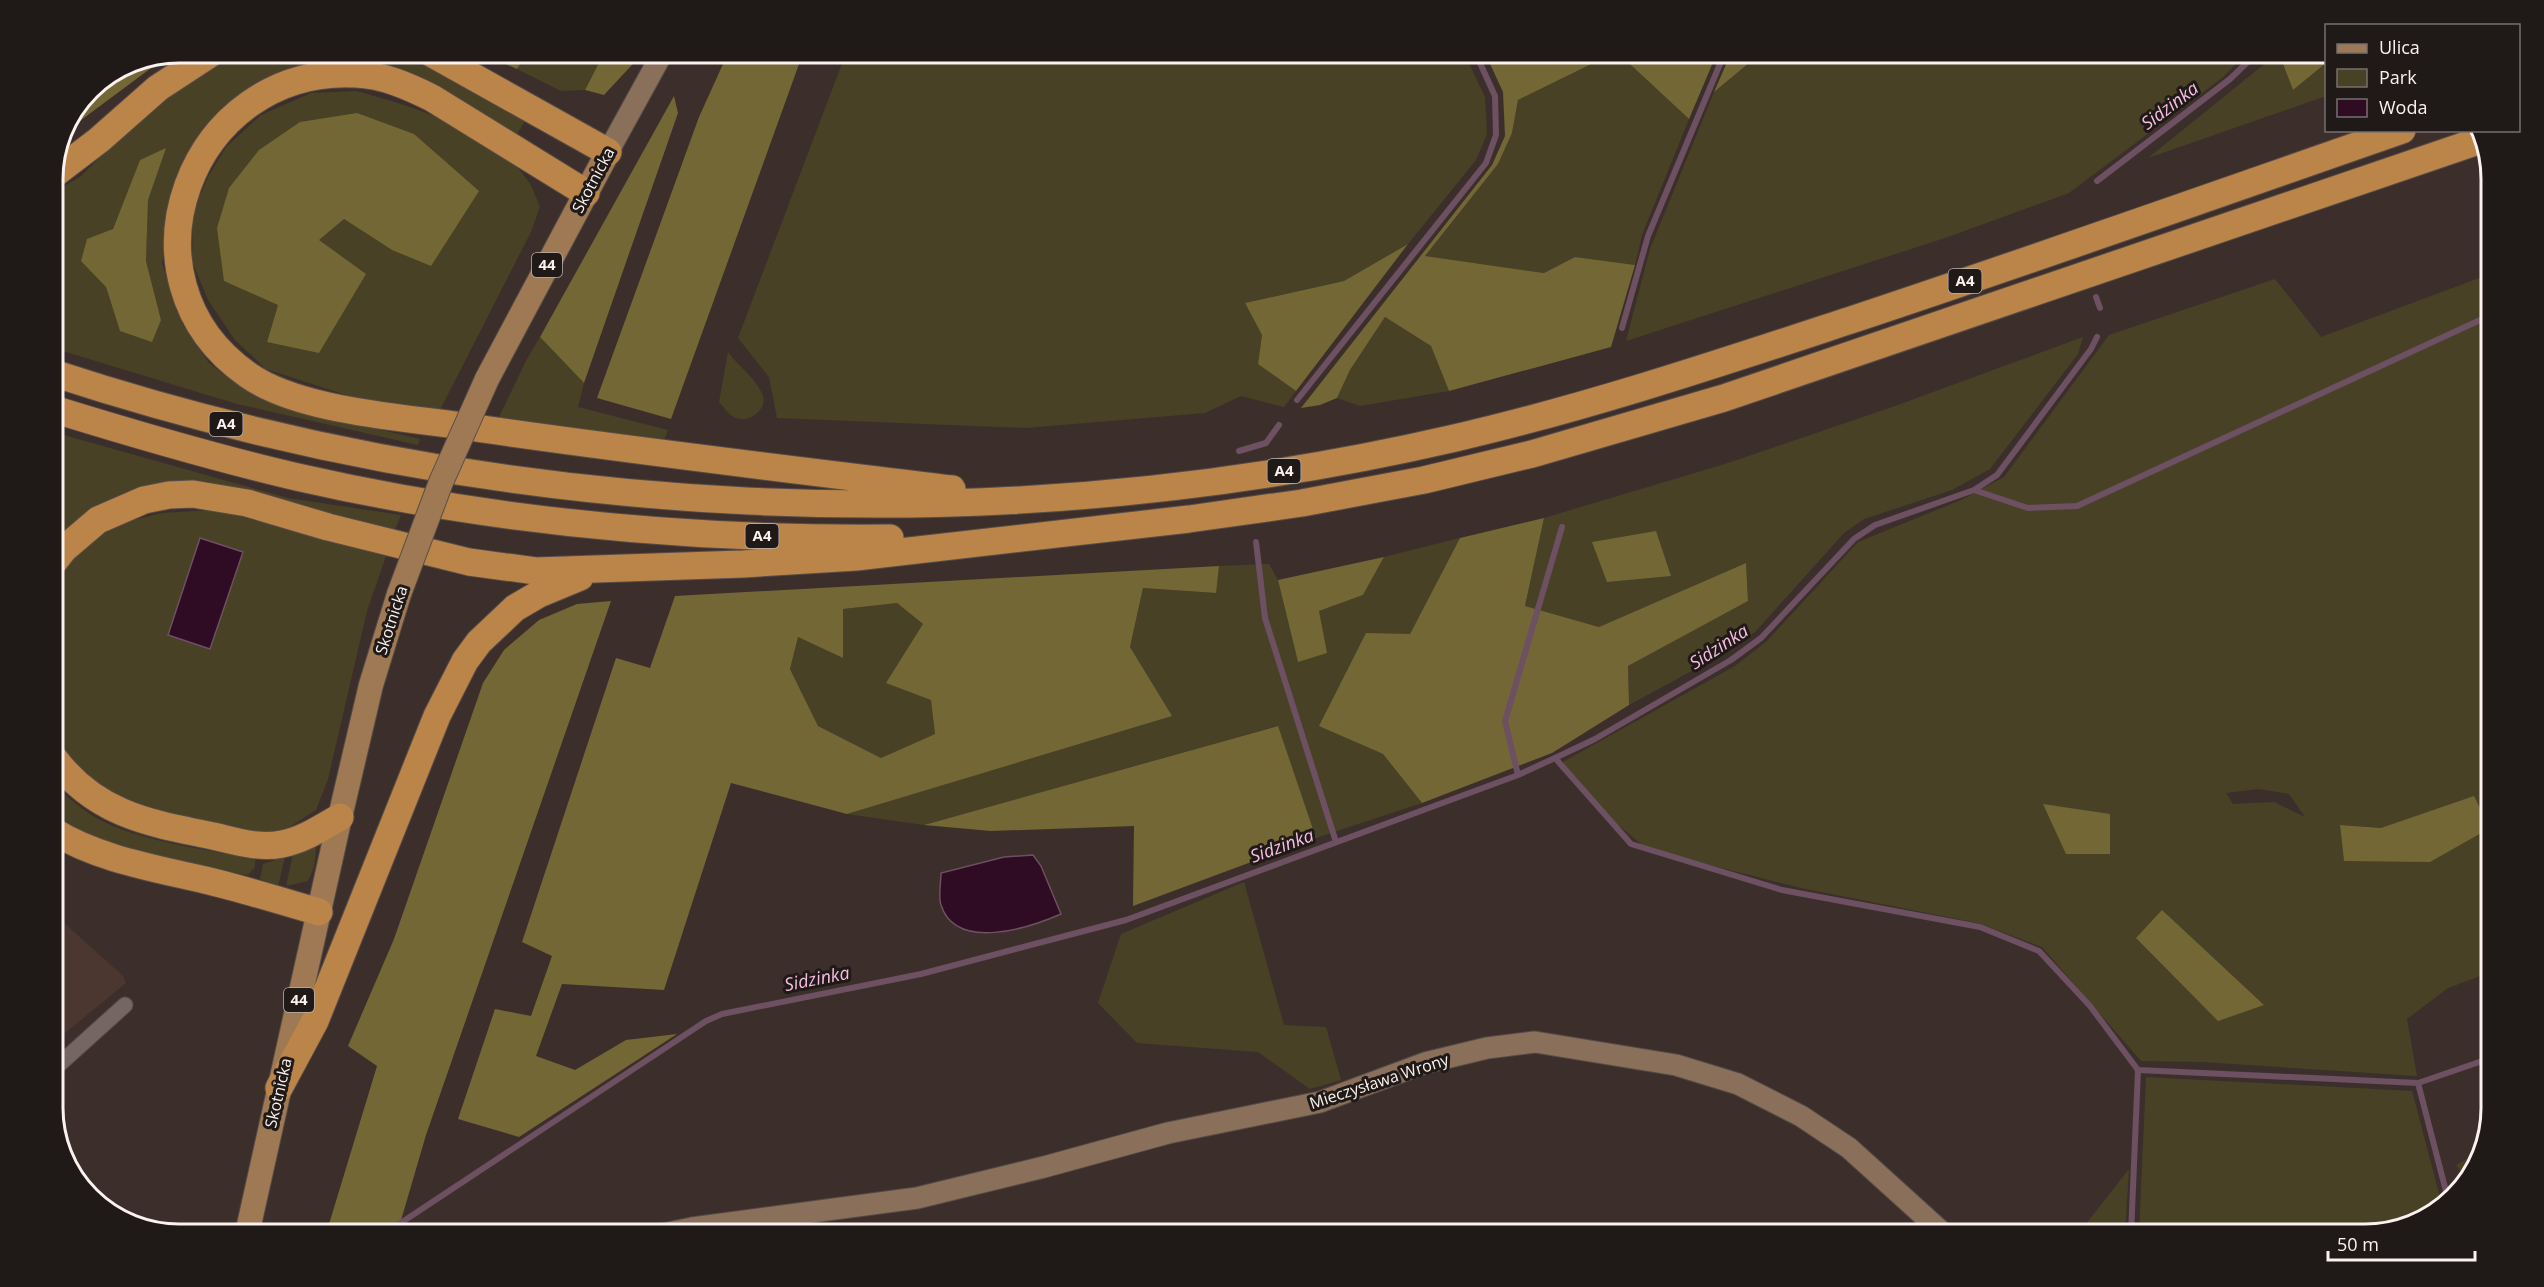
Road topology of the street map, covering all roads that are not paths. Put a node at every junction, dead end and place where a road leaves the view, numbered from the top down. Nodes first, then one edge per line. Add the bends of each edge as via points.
1 (196, 63) edge
2 (449, 63) edge
3 (657, 63) edge
4 (2396, 132) edge
5 (2475, 142) edge
6 (608, 152) junction
7 (64, 167) edge
8 (586, 193) junction
9 (63, 376) edge
10 (63, 412) edge
11 (1039, 500) junction
12 (1062, 532) junction
13 (63, 552) edge
14 (601, 569) junction
15 (63, 768) edge
16 (340, 817) junction
17 (63, 836) edge
18 (320, 912) junction
19 (125, 1005) dead end
20 (63, 1061) edge
21 (279, 1088) junction
22 (249, 1224) edge
23 (722, 1224) edge
24 (1933, 1224) edge

1 - 7 highway via 158,88
2 - 6 highway
3 - 6 street, Skotnicka
4 - 11 highway, A4 via 1895,305 1546,415 1328,464 1146,490
5 - 12 highway, A4 via 1838,361 1532,454 1302,503
6 - 8 main road, Skotnicka / 44
8 - 11 highway via 408,87 359,74 313,76 269,90 253,100 209,144 190,177 178,222 182,277 199,322 231,362 271,388 323,404 683,457
8 - 16 main road, Skotnicka / 44, bridge via 487,379 441,482 399,594 371,685
9 - 11 highway, A4 via 208,420 315,446 546,484 670,497 801,504
10 - 12 highway, A4 via 298,477 463,508 584,524 826,538
12 - 14 highway via 856,557
13 - 14 highway via 98,520 120,509 144,500 193,494 247,503 469,562 536,571
14 - 21 highway via 557,585 515,608 465,661 420,755 315,1021
15 - 16 highway via 97,800 128,816 237,842 279,845 309,835
16 - 18 main road, Skotnicka / 44
17 - 18 highway via 109,856
18 - 21 main road, Skotnicka / 44
19 - 20 street
21 - 22 main road, Skotnicka / 44
23 - 24 street, Mieczysława Wrony via 917,1198 1168,1133 1320,1102 1425,1063 1477,1050 1535,1042 1676,1065 1738,1084 1801,1116 1849,1148

